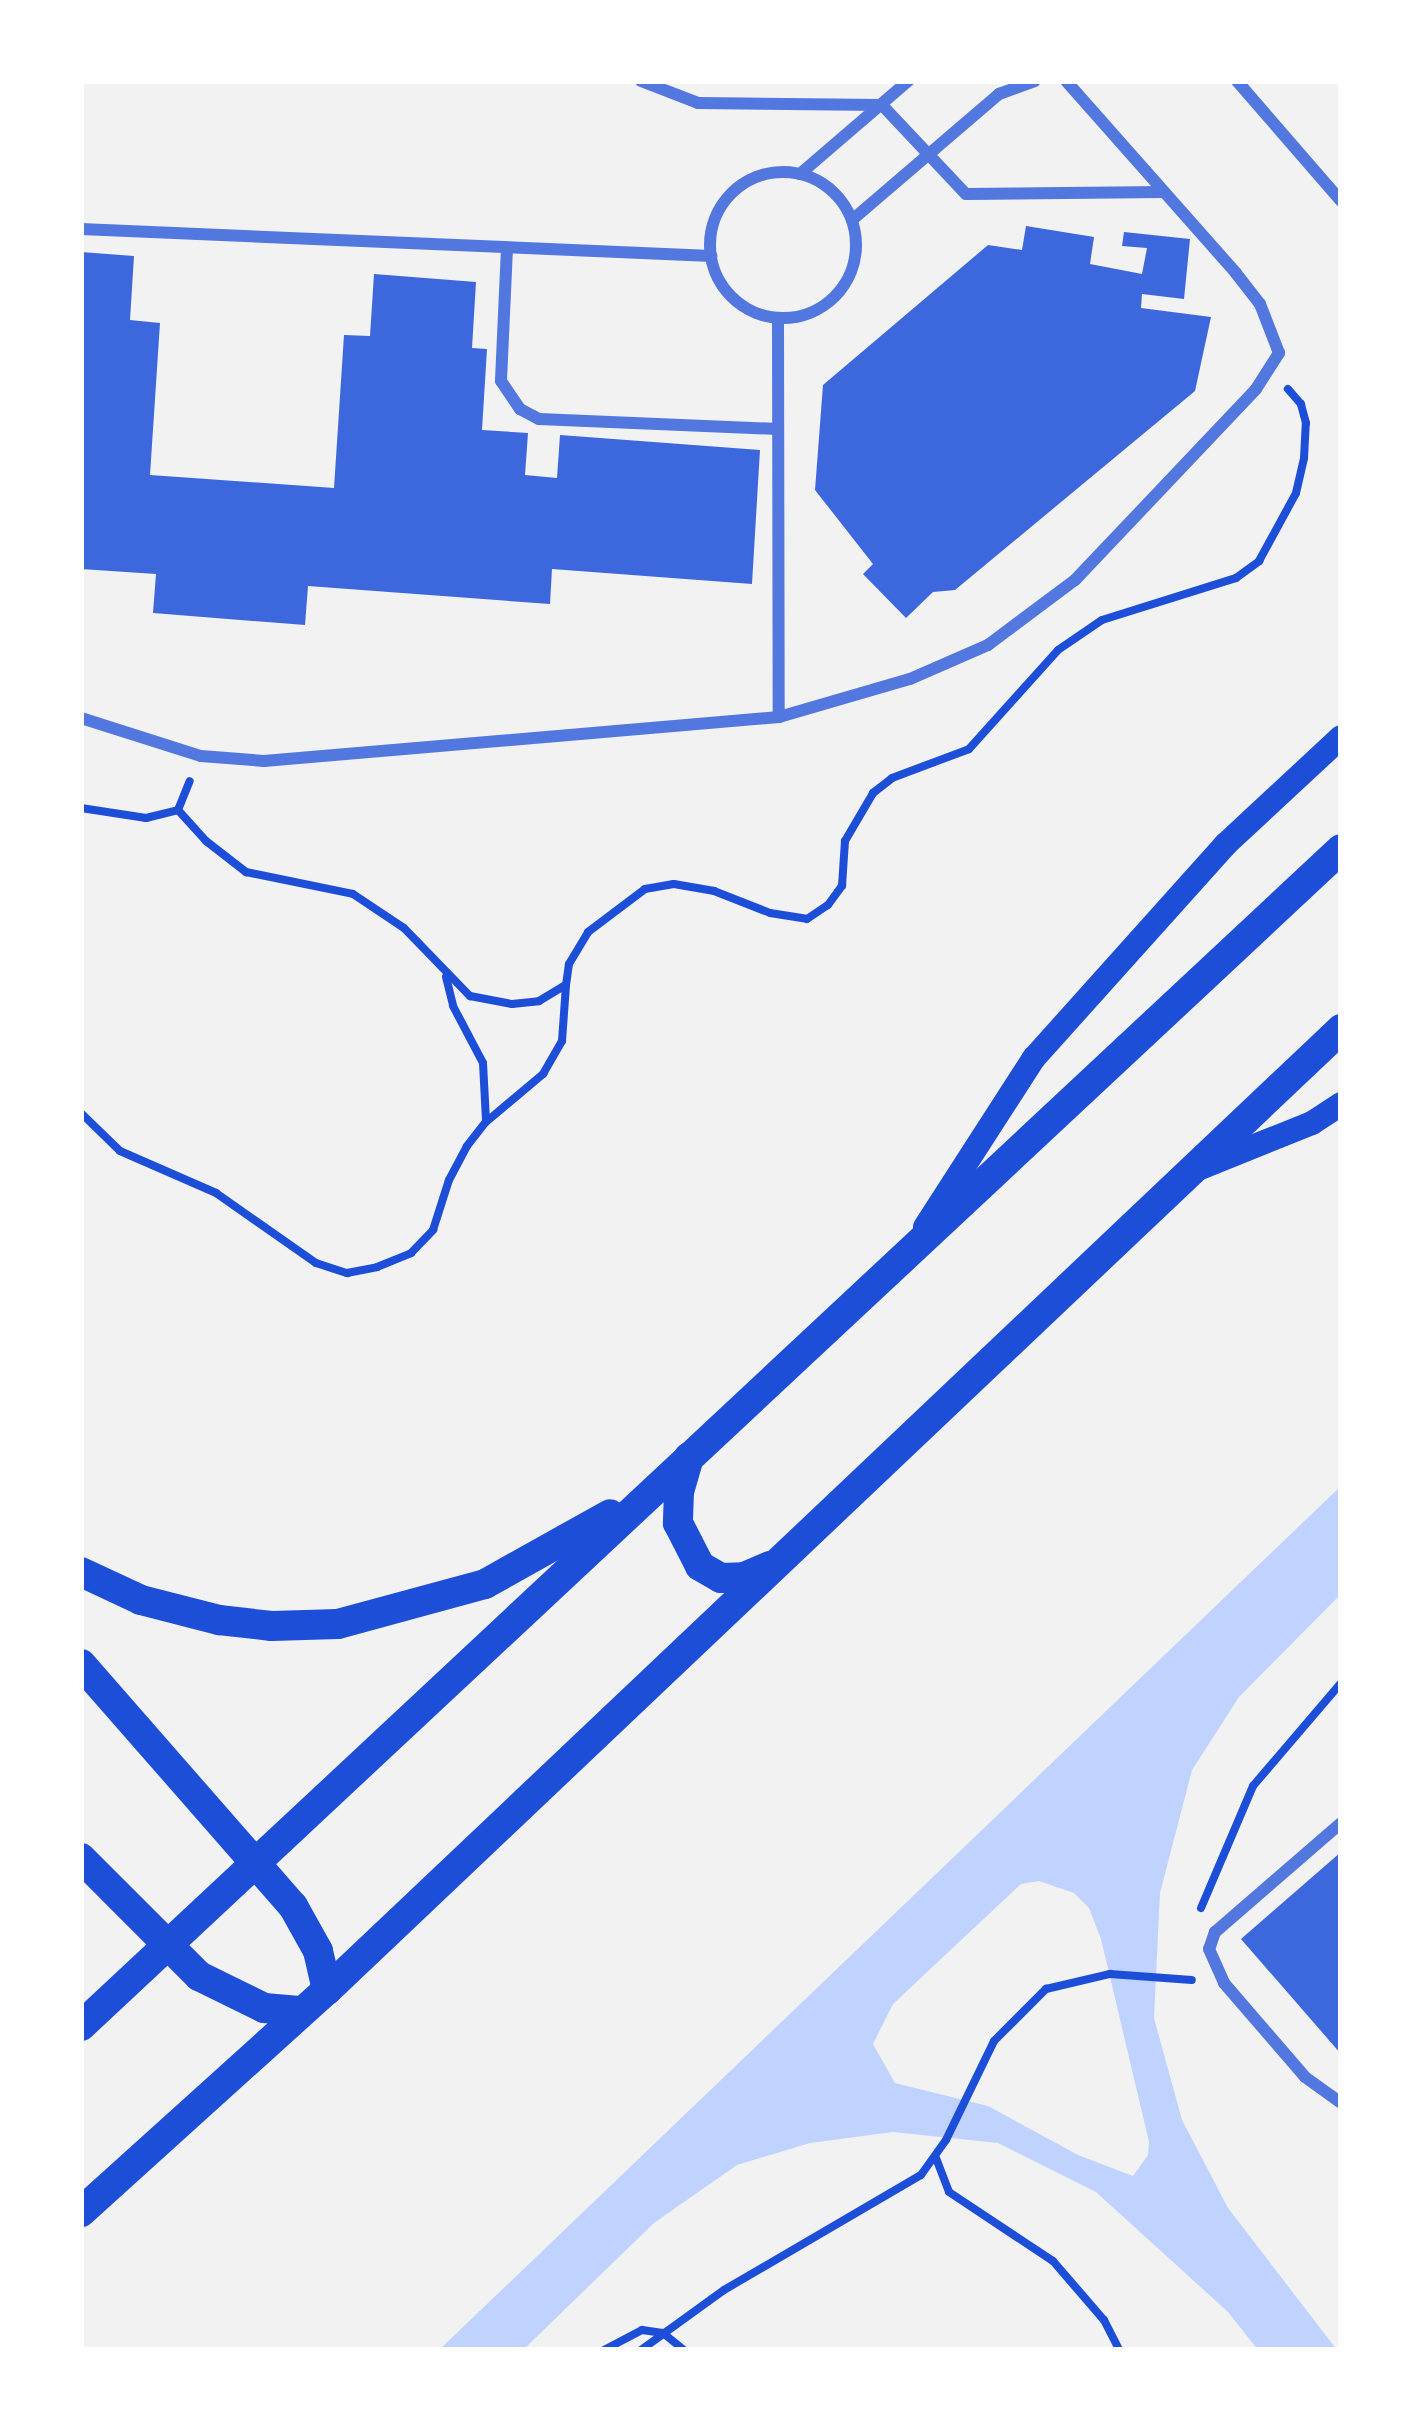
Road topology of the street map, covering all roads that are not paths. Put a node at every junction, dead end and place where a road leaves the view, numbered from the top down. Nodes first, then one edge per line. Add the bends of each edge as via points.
1 (641, 81) edge
2 (908, 81) edge
3 (1035, 81) edge
4 (1066, 81) edge
5 (1237, 81) edge
6 (882, 105) junction
7 (927, 156) junction
8 (800, 174) junction
9 (1164, 192) junction
10 (1341, 201) edge
11 (852, 220) junction
12 (81, 229) edge
13 (507, 248) junction
14 (711, 256) junction
15 (778, 318) junction
16 (778, 429) junction
17 (779, 717) junction
18 (81, 718) edge
19 (1341, 737) edge
20 (1341, 849) edge
21 (1341, 1029) edge
22 (1341, 1104) edge
23 (1198, 1169) junction
24 (915, 1243) junction
25 (691, 1451) junction
26 (652, 1490) junction
27 (785, 1560) junction
28 (81, 1572) edge
29 (81, 1664) edge
30 (1341, 1823) edge
31 (81, 1858) edge
32 (255, 1862) junction
33 (164, 1946) junction
34 (327, 1990) junction
35 (302, 2011) junction
36 (81, 2026) edge
37 (1341, 2103) edge
38 (81, 2212) edge

1 - 6 street via 698,103
2 - 6 street
3 - 7 street via 999,94
4 - 9 street
5 - 10 street
6 - 7 street
6 - 8 street
7 - 9 street via 966,194
7 - 11 street
8 - 11 street via 822,183
8 - 14 street via 753,177 734,190 714,220
9 - 17 street via 1260,304 1279,353 1271,369 1076,580 988,645 910,679
11 - 15 street via 857,243 842,290 802,316
12 - 13 street
13 - 14 street
13 - 16 street via 501,381 520,409 539,419
14 - 15 street via 733,299
15 - 16 street
16 - 17 street
17 - 18 street via 264,761 201,756
19 - 24 main road via 1226,844 1034,1058
20 - 24 main road
21 - 23 main road
22 - 23 main road
23 - 27 main road
24 - 25 main road
25 - 26 main road
25 - 27 main road via 678,1523 700,1566 722,1578
26 - 28 main road via 485,1584 338,1624 219,1620 141,1600
26 - 32 main road
27 - 34 main road
29 - 32 main road
30 - 37 street via 1238,1910 1209,1949 1214,1966 1306,2077
31 - 33 main road
32 - 33 main road
32 - 34 main road via 310,1936
33 - 35 main road via 234,1995
33 - 36 main road
34 - 35 main road
35 - 38 main road

